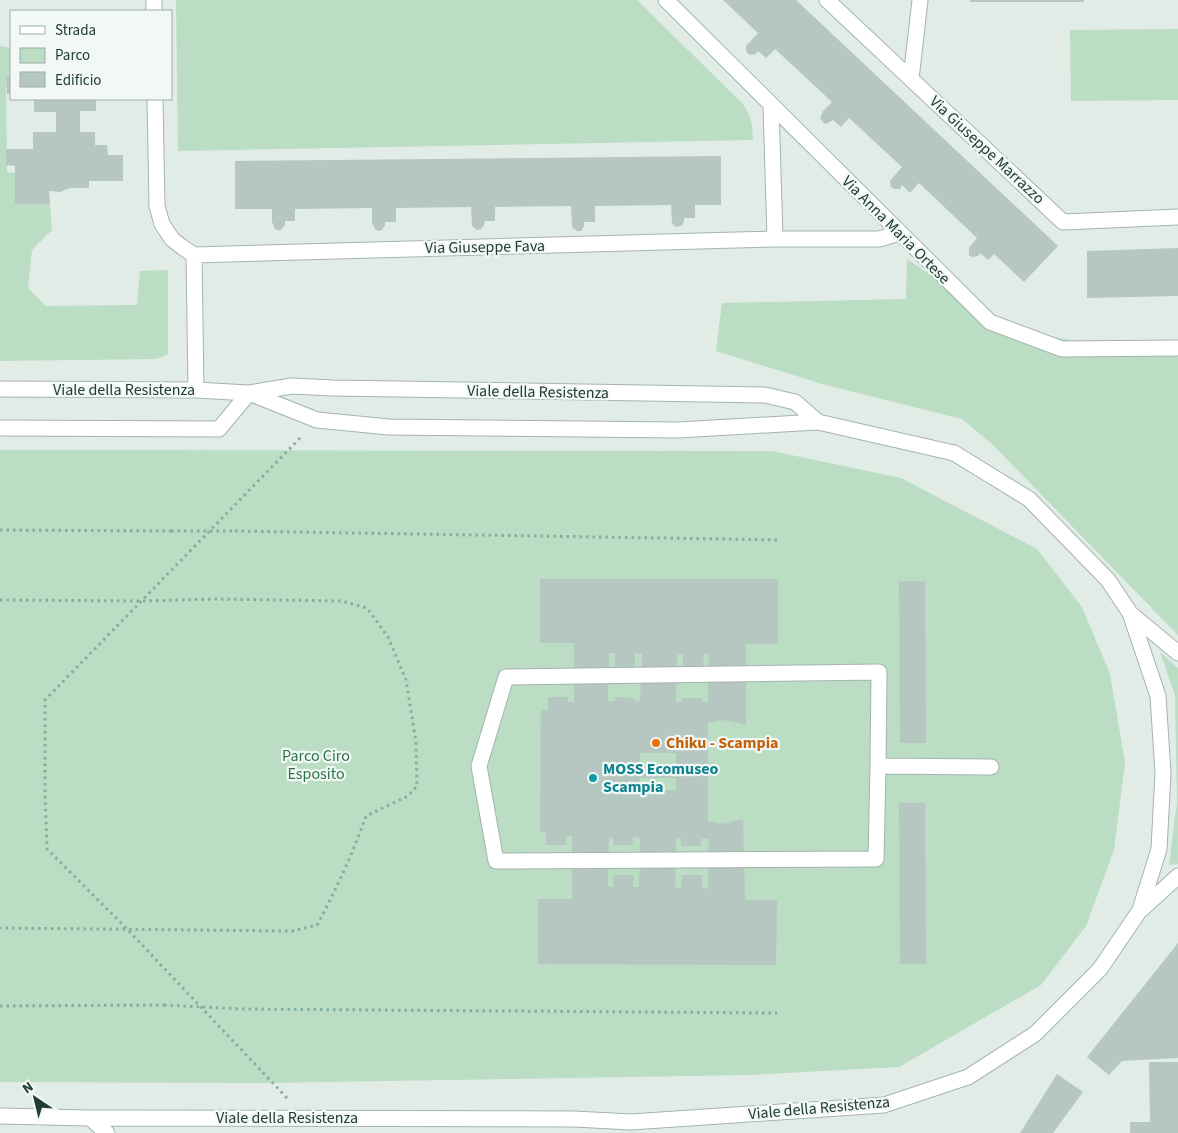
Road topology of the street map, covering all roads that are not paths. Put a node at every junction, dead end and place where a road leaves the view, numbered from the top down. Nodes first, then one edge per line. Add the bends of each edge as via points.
1 (666, 0) edge
2 (827, 0) edge
3 (920, 0) edge
4 (911, 79) junction
5 (155, 100) edge
6 (771, 105) junction
7 (1178, 217) edge
8 (899, 233) junction
9 (775, 240) junction
10 (194, 255) junction
11 (1178, 348) edge
12 (0, 389) edge
13 (196, 390) junction
14 (249, 393) junction
15 (818, 422) junction
16 (0, 428) edge
17 (1130, 613) junction
18 (1178, 653) edge
19 (878, 766) junction
20 (991, 766) dead end
21 (1178, 876) edge
22 (1140, 910) junction
23 (0, 1116) edge
24 (90, 1118) junction
25 (574, 1126) edge
26 (107, 1133) edge

1 - 6 street, Via Anna Maria Ortese
2 - 4 street, Via Giuseppe Marrazzo
3 - 4 street
4 - 7 street, Via Giuseppe Marrazzo via 1063,222
5 - 10 street via 157,206 162,224 172,238
6 - 8 street, Via Anna Maria Ortese
6 - 9 street
8 - 9 street, Via Giuseppe Fava via 879,239
8 - 11 street, Via Anna Maria Ortese via 990,322 1062,349
9 - 10 street, Via Giuseppe Fava
10 - 13 street
12 - 13 street, Viale della Resistenza
13 - 14 street, Viale della Resistenza
14 - 15 street, Viale della Resistenza via 317,420 389,427 678,430
14 - 15 street, Viale della Resistenza via 292,386 766,395 795,402
14 - 16 street via 219,428
15 - 17 street, Viale della Resistenza via 954,453 1029,499 1108,580
17 - 18 street, Viale della Resistenza
17 - 22 street, Viale della Resistenza via 1158,696 1163,773 1159,849
19 - 19 street via 878,672 506,677 480,766 496,861 876,859
19 - 20 street
21 - 22 street, Viale della Resistenza
22 - 25 street, Viale della Resistenza via 1100,969 1035,1034 968,1077 884,1105
23 - 24 street, Viale della Resistenza
24 - 25 street, Viale della Resistenza via 307,1118
24 - 26 street

